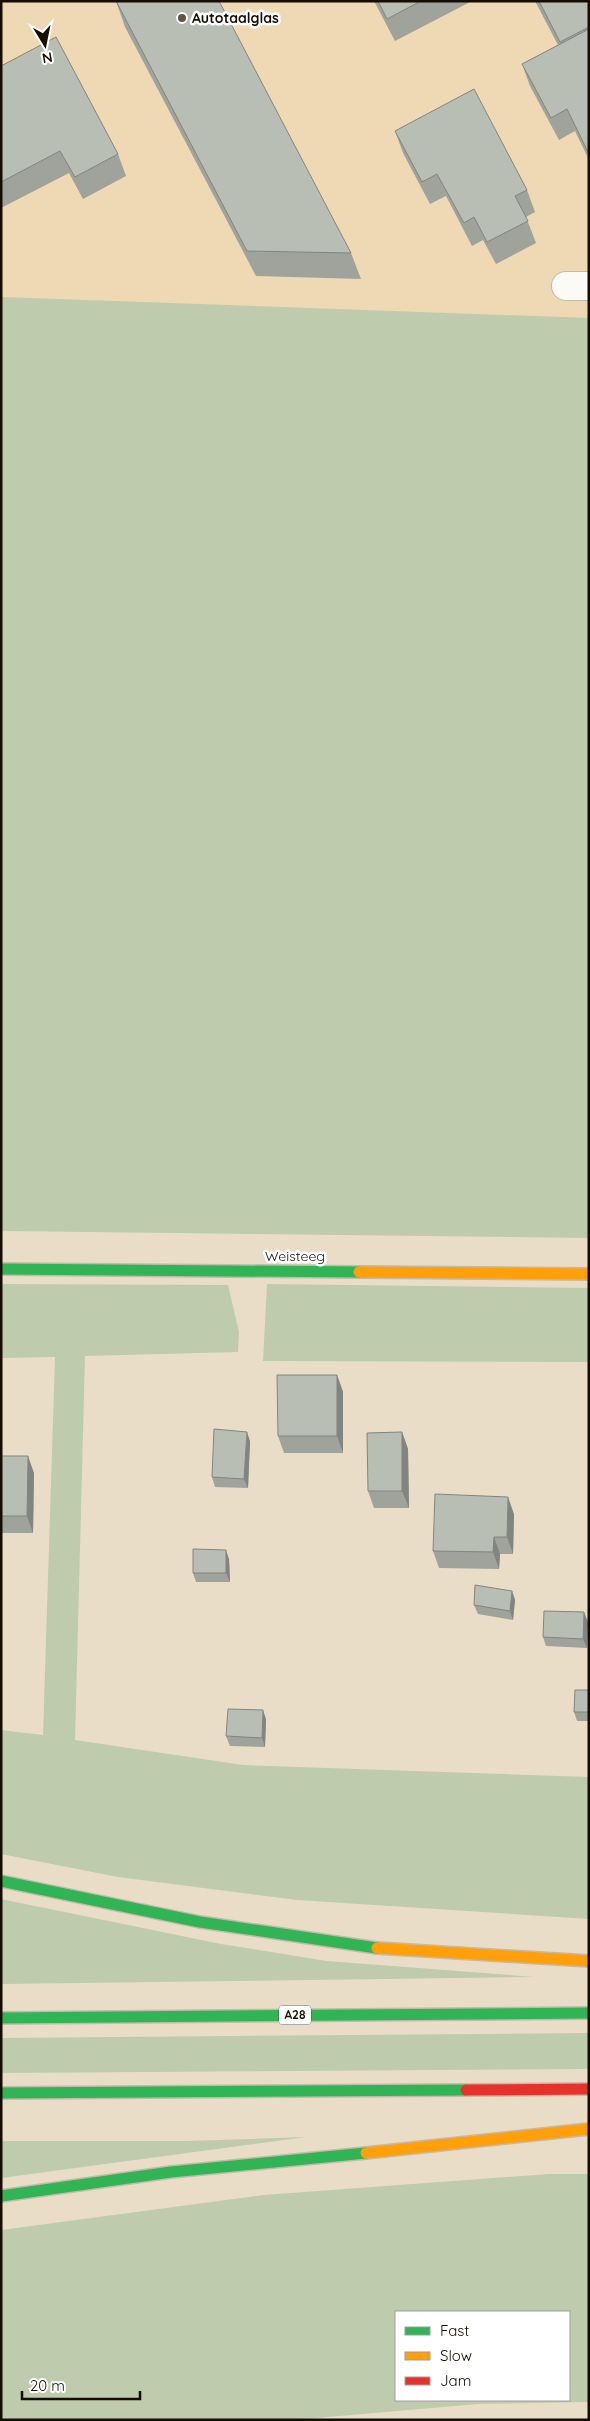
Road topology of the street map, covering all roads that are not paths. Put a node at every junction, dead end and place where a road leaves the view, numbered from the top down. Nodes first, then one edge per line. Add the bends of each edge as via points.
1 (1, 1269) edge
2 (589, 1274) edge
3 (1, 1881) edge
4 (589, 1962) edge
5 (589, 2012) edge
6 (1, 2018) edge
7 (589, 2088) edge
8 (1, 2094) edge
9 (589, 2129) edge
10 (1, 2196) edge

1 - 2 main road, Weisteeg
3 - 4 main road via 110,1905 292,1937 401,1950
5 - 6 main road, A28
7 - 8 main road
9 - 10 main road via 171,2172

